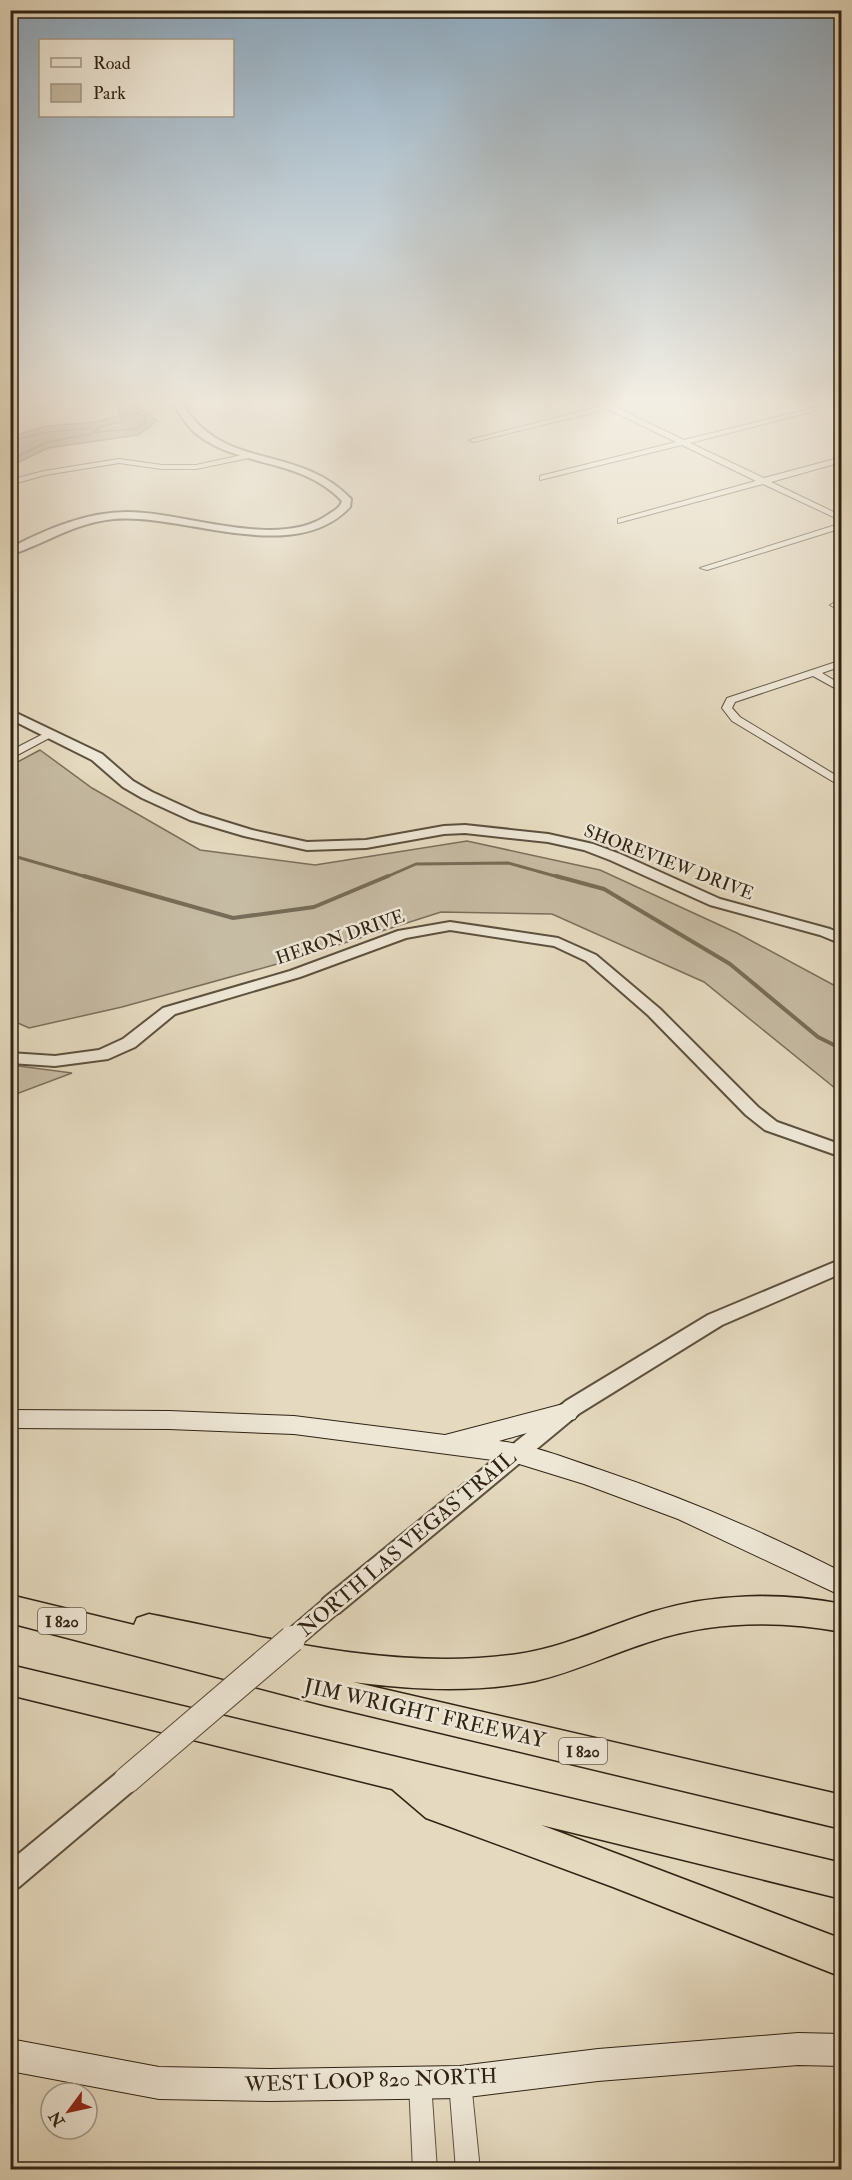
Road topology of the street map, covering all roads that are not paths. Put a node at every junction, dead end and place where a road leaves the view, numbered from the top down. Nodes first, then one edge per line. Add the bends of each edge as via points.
1 (346, 503) edge
2 (685, 503) edge
3 (808, 503) edge
4 (842, 519) edge
5 (621, 521) dead end
6 (842, 525) edge
7 (10, 552) edge
8 (704, 568) dead end
9 (842, 601) edge
10 (842, 609) edge
11 (842, 663) edge
12 (813, 672) junction
13 (842, 689) edge
14 (10, 714) edge
15 (49, 734) junction
16 (10, 756) edge
17 (842, 784) edge
18 (842, 940) edge
19 (10, 1058) edge
20 (842, 1151) edge
21 (842, 1265) edge
22 (567, 1412) junction
23 (10, 1419) edge
24 (435, 1443) junction
25 (519, 1451) junction
26 (842, 1585) edge
27 (10, 1609) edge
28 (842, 1618) edge
29 (114, 1634) junction
30 (10, 1680) edge
31 (399, 1775) junction
32 (842, 1812) edge
33 (10, 1878) edge
34 (842, 1881) edge
35 (842, 1958) edge
36 (842, 2050) edge
37 (10, 2055) edge
38 (460, 2082) junction
39 (420, 2083) junction
40 (424, 2169) edge
41 (468, 2169) edge

1 - 7 street via 323,522 286,533 147,516 105,517 63,527
2 - 5 street
3 - 4 street
6 - 8 street
9 - 10 street via 835,605
11 - 12 street
12 - 13 street
12 - 17 street via 732,700 728,711
14 - 15 street, SHOREVIEW DRIVE
15 - 16 street
15 - 18 street, SHOREVIEW DRIVE via 97,757 147,795 195,817 249,833 307,846 366,844 444,830 500,831 548,838 615,856 715,902
19 - 20 street, HERON DRIVE via 55,1061 102,1055 129,1043 177,1008 296,974 403,934 450,926 558,942 591,958 654,1012 771,1126
21 - 22 street, NORTH LAS VEGAS TRAIL via 715,1320
22 - 24 main road via 495,1432
22 - 25 street, NORTH LAS VEGAS TRAIL
23 - 24 main road via 294,1425
24 - 25 main road
25 - 26 main road via 661,1499 772,1547
25 - 33 street, NORTH LAS VEGAS TRAIL, bridge
27 - 29 highway, JIM WRIGHT FREEWAY / I 820
28 - 29 highway via 770,1612 719,1613 674,1621 561,1659 446,1676 348,1666 143,1627
29 - 32 highway, JIM WRIGHT FREEWAY / I 820 via 324,1690
30 - 31 highway
31 - 34 highway
31 - 35 highway via 439,1806
36 - 38 main road, WEST LOOP 820 NORTH via 798,2049 610,2064
37 - 39 main road, WEST LOOP 820 NORTH via 159,2083
38 - 39 main road, WEST LOOP 820 NORTH
38 - 41 street
39 - 40 street

